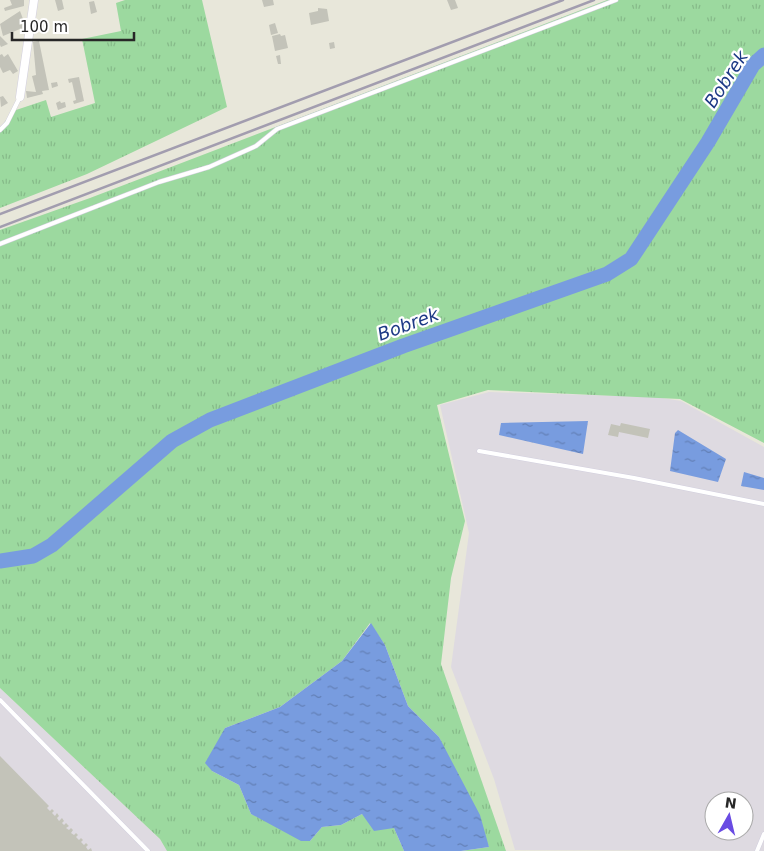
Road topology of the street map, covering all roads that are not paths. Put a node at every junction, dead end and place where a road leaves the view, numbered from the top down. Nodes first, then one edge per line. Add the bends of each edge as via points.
1 (34, 0) edge
2 (616, 0) edge
3 (20, 98) joint
4 (0, 130) edge
5 (0, 244) edge
6 (479, 451) dead end
7 (764, 504) edge
8 (0, 700) edge
9 (764, 834) edge
10 (148, 851) edge
11 (757, 851) edge

1 - 3 street
2 - 5 lane via 276,129 256,146 209,167 159,182
3 - 4 lane
6 - 7 lane
8 - 10 lane
9 - 11 lane

